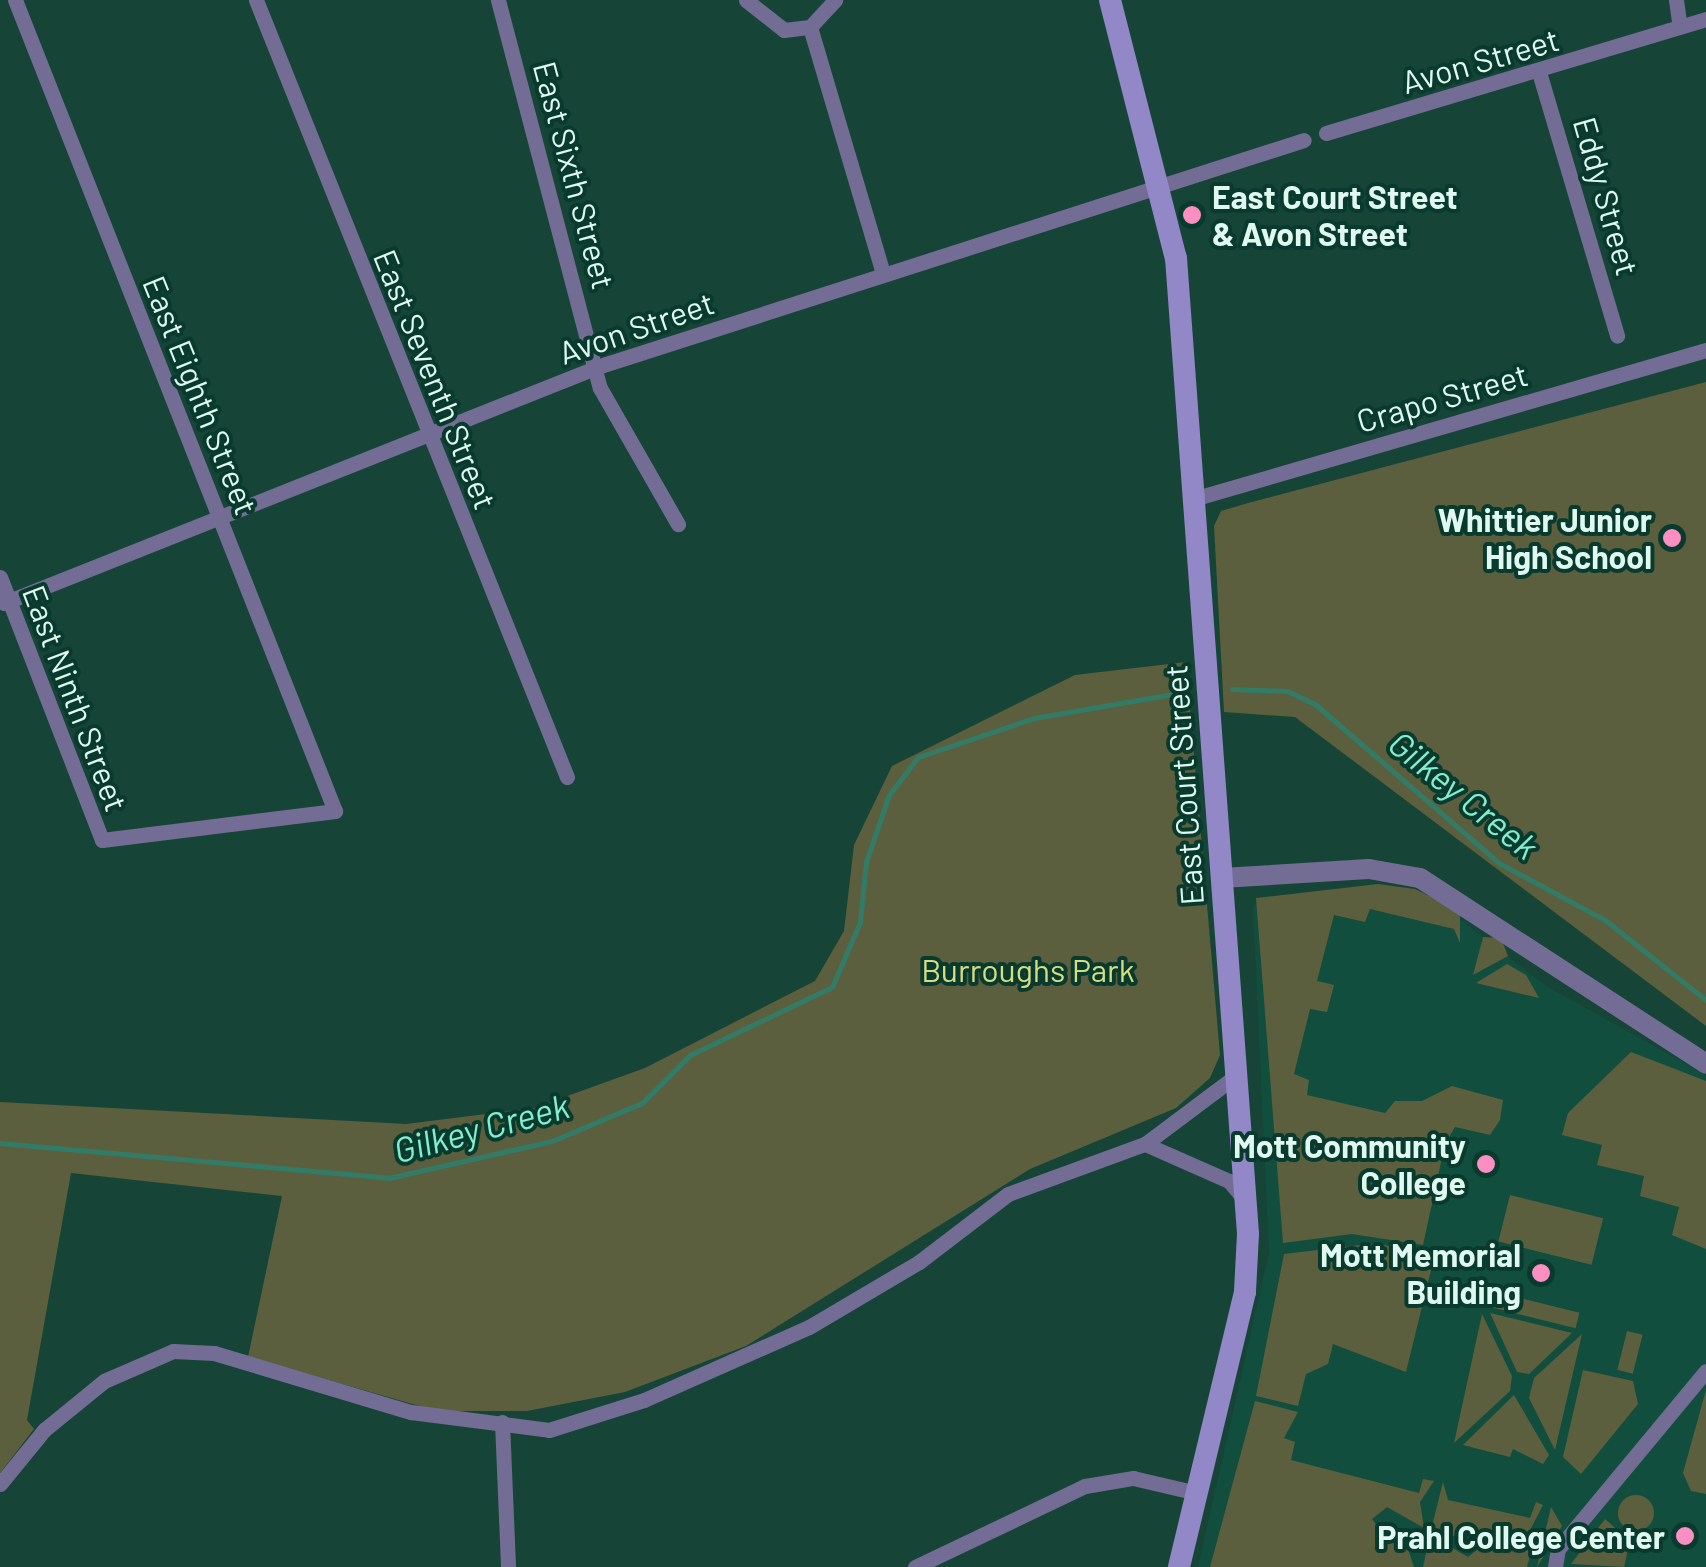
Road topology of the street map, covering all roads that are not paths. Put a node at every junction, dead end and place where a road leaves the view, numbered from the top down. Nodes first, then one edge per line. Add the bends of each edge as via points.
1 (15, 0) edge
2 (256, 0) edge
3 (498, 0) edge
4 (746, 0) edge
5 (834, 0) edge
6 (1110, 0) edge
7 (1676, 0) edge
8 (1706, 19) edge
9 (810, 27) junction
10 (1680, 27) junction
11 (1539, 72) junction
12 (1326, 134) dead end
13 (1304, 140) dead end
14 (1163, 182) junction
15 (882, 270) junction
16 (1617, 336) dead end
17 (1706, 350) edge
18 (600, 366) junction
19 (429, 435) junction
20 (1194, 498) junction
21 (220, 518) junction
22 (678, 524) dead end
23 (0, 576) edge
24 (5, 603) edge
25 (567, 777) dead end
26 (102, 840) joint
27 (1222, 878) junction
28 (1706, 1064) edge
29 (1237, 1074) junction
30 (1144, 1144) junction
31 (1246, 1202) junction
32 (1706, 1371) edge
33 (502, 1422) junction
34 (0, 1484) edge
35 (1197, 1493) junction
36 (508, 1567) edge
37 (915, 1567) edge
38 (1179, 1567) edge
39 (1555, 1567) edge

1 - 21 street, East Eighth Street
2 - 19 street, East Seventh Street
3 - 18 street, East Sixth Street
4 - 9 street via 784,30
5 - 9 street
6 - 14 main road, East Court Street
7 - 10 street
8 - 10 street, Avon Street
9 - 15 street
10 - 11 street, Avon Street
11 - 12 street, Avon Street
11 - 16 street, Eddy Street
13 - 14 street, Avon Street
14 - 15 street, Avon Street
14 - 20 main road, East Court Street
15 - 18 street, Avon Street
17 - 20 street, Crapo Street
18 - 19 street, Avon Street
18 - 22 street, East Sixth Street via 620,430
19 - 21 street, Avon Street
19 - 25 street, East Seventh Street
20 - 27 main road, East Court Street
21 - 24 street, Avon Street
21 - 26 street, East Eighth Street via 334,811
23 - 24 street, East Ninth Street
24 - 26 street, East Ninth Street
27 - 28 street via 1369,869 1420,878
27 - 29 main road, East Court Street
29 - 30 street
29 - 31 main road, East Court Street
30 - 31 street via 1229,1181
30 - 33 street via 1008,1194 919,1262 713,1374 549,1430
31 - 35 main road, East Court Street via 1244,1292
32 - 39 street via 1558,1549
33 - 34 street via 411,1412 214,1354 173,1351 104,1380 44,1430
33 - 36 street
35 - 37 street via 1133,1478 1085,1486
35 - 38 main road, East Court Street

